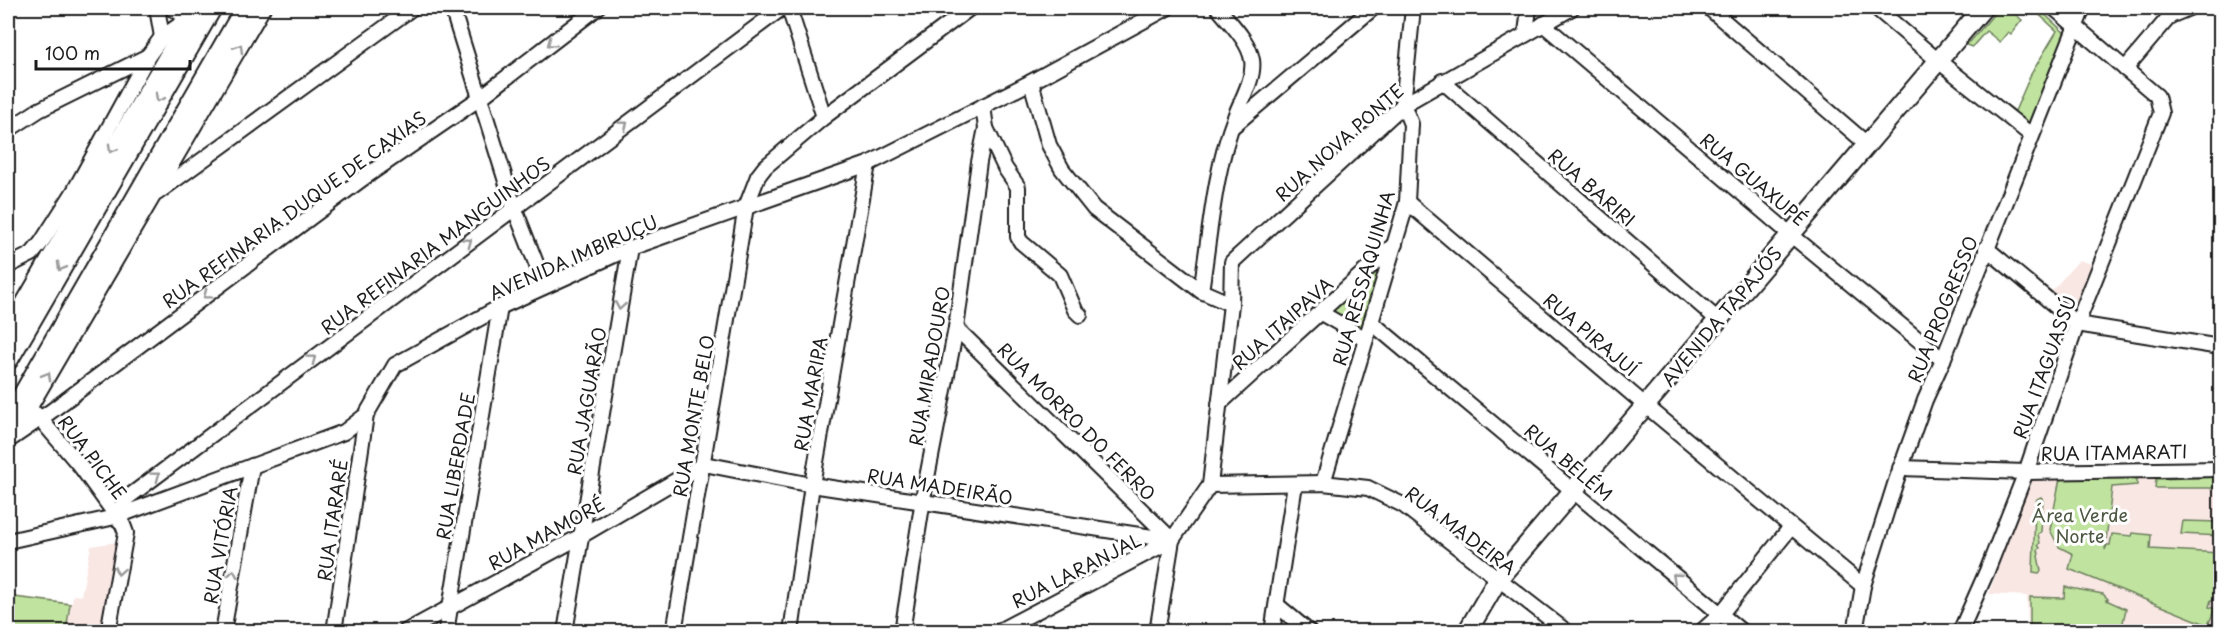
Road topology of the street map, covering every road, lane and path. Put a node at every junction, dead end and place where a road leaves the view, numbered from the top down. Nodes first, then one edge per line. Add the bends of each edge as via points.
1 (157, 8) edge
2 (171, 8) edge
3 (211, 8) edge
4 (246, 8) edge
5 (263, 8) edge
6 (412, 8) edge
7 (452, 8) edge
8 (597, 8) edge
9 (782, 8) edge
10 (789, 8) edge
11 (970, 8) edge
12 (1167, 8) edge
13 (1218, 8) edge
14 (1373, 8) edge
15 (1413, 8) edge
16 (1529, 8) edge
17 (1572, 8) edge
18 (1708, 8) edge
19 (1876, 8) edge
20 (1983, 8) edge
21 (2054, 8) edge
22 (2083, 8) edge
23 (2189, 8) edge
24 (191, 13) edge
25 (1544, 24) junction
26 (2076, 26) junction
27 (1526, 33) junction
28 (162, 37) junction
29 (148, 56) junction
30 (1939, 61) junction
31 (2125, 69) junction
32 (1442, 81) junction
33 (1031, 82) junction
34 (480, 98) junction
35 (1403, 105) junction
36 (983, 106) junction
37 (824, 117) junction
38 (1231, 127) junction
39 (986, 128) junction
40 (8, 130) edge
41 (2031, 135) junction
42 (1868, 146) junction
43 (868, 164) junction
44 (152, 197) junction
45 (1407, 201) junction
46 (514, 207) junction
47 (746, 207) junction
48 (1790, 234) junction
49 (1395, 243) junction
50 (630, 248) junction
51 (1986, 248) junction
52 (32, 254) junction
53 (8, 266) edge
54 (43, 269) junction
55 (545, 286) junction
56 (1201, 291) junction
57 (1231, 304) junction
58 (500, 307) junction
59 (1322, 312) junction
60 (1080, 315) dead end
61 (1718, 320) junction
62 (1371, 322) junction
63 (2077, 324) junction
64 (956, 328) junction
65 (8, 329) edge
66 (1366, 339) junction
67 (2220, 347) edge
68 (8, 359) edge
69 (1943, 360) junction
70 (32, 403) junction
71 (1220, 404) junction
72 (1645, 405) junction
73 (366, 415) junction
74 (41, 418) junction
75 (9, 435) edge
76 (704, 464) junction
77 (252, 466) junction
78 (1900, 468) junction
79 (2220, 469) edge
80 (2026, 472) junction
81 (1323, 483) junction
82 (1295, 484) junction
83 (1210, 485) junction
84 (812, 486) junction
85 (1573, 489) junction
86 (924, 501) junction
87 (115, 517) junction
88 (1791, 527) junction
89 (581, 533) junction
90 (1172, 540) junction
91 (8, 541) edge
92 (1498, 579) junction
93 (1863, 586) junction
94 (1277, 605) junction
95 (450, 606) junction
96 (1720, 615) junction
97 (108, 632) edge
98 (223, 632) edge
99 (334, 632) edge
100 (405, 632) edge
101 (446, 632) edge
102 (565, 632) edge
103 (674, 632) edge
104 (791, 632) edge
105 (902, 632) edge
106 (997, 632) edge
107 (1157, 632) edge
108 (1272, 632) edge
109 (1309, 632) edge
110 (1467, 632) edge
111 (1567, 632) edge
112 (1701, 632) edge
113 (1742, 632) edge
114 (1855, 632) edge
115 (1960, 632) edge

1 - 28 street
2 - 24 street
3 -> 68 highway
4 - 75 highway
44 -> 5 street
6 - 44 street
7 - 34 street
8 -> 34 street, RUA REFINARIA DUQUE DE CAXIAS
46 -> 9 street, RUA REFINARIA MANGUINHOS
10 - 37 street
11 - 37 street, RUA MONTE BELO
12 - 33 street, AVENIDA IMBIRUÇU
13 - 38 street via 1250,50 1253,63
14 - 38 street
15 - 35 street, RUA RESSAQUINHA
16 - 27 street
17 - 25 street, RUA NOVA PONTE
18 - 42 street
19 - 30 street
20 - 30 main road, AVENIDA TAPAJÓS
21 - 26 street
22 - 26 street, RUA PROGRESSO
23 - 31 street via 2170,16
24 - 28 street
24 -> 54 street
25 - 27 street, RUA NOVA PONTE
25 - 48 street, RUA GUAXUPÉ
26 - 31 street
26 - 41 street, RUA PROGRESSO
27 - 32 street, RUA NOVA PONTE
28 - 29 street
29 - 40 street via 39,110
29 - 52 street via 73,193
30 - 41 street
30 - 42 main road, AVENIDA TAPAJÓS
31 - 63 street, RUA ITAGUASSÚ via 2157,96 2161,113
32 - 35 street, RUA NOVA PONTE
32 - 61 street, RUA BARIRI
33 - 36 street, AVENIDA IMBIRUÇU
33 - 56 street via 1049,145 1094,210
34 - 46 street
34 -> 74 street, RUA REFINARIA DUQUE DE CAXIAS via 362,179
35 - 45 street, RUA RESSAQUINHA via 1410,124
35 - 57 street, RUA NOVA PONTE via 1232,262
36 - 39 street, RUA MIRADOURO
36 - 43 street, AVENIDA IMBIRUÇU
37 - 47 street, RUA MONTE BELO via 765,167
38 - 56 street via 1220,168
39 - 60 street via 1018,187 1018,237 1059,275
39 - 64 street, RUA MIRADOURO
41 - 51 street, RUA PROGRESSO
42 - 48 main road, AVENIDA TAPAJÓS
43 - 47 street, AVENIDA IMBIRUÇU
43 - 84 street, RUA MARIPA
70 -> 44 street
45 - 49 street, RUA RESSAQUINHA
45 - 72 street, RUA PIRAJUÍ
46 - 55 street
87 -> 46 street, RUA REFINARIA MANGUINHOS via 127,498
47 - 50 street, AVENIDA IMBIRUÇU
47 - 76 street, RUA MONTE BELO
48 - 61 main road, AVENIDA TAPAJÓS
48 - 69 street, RUA GUAXUPÉ
49 - 59 street, RUA ITAIPAVA
49 - 62 street, RUA RESSAQUINHA
50 - 55 street, AVENIDA IMBIRUÇU
50 -> 89 street, RUA JAGUARÃO
51 - 63 street
51 - 69 street, RUA PROGRESSO
52 - 53 street
52 - 54 street
54 - 65 street
55 - 58 street, AVENIDA IMBIRUÇU
56 - 57 street
57 - 71 street
58 - 73 street, AVENIDA IMBIRUÇU via 395,365
58 - 95 street, RUA LIBERDADE
59 - 66 street
59 - 71 street, RUA ITAIPAVA
61 - 72 main road, AVENIDA TAPAJÓS
62 - 66 street, RUA RESSAQUINHA
62 - 85 street, RUA BELÉM
63 - 67 street
63 - 80 street, RUA ITAGUASSÚ
64 - 86 street, RUA MIRADOURO
64 - 90 street, RUA MORRO DO FERRO
66 - 81 street, RUA RESSAQUINHA
69 - 78 street, RUA PROGRESSO
70 - 74 street, RUA PICHE
70 - 75 street
71 - 83 street
72 - 85 main road, AVENIDA TAPAJÓS
72 - 88 street, RUA PIRAJUÍ
73 - 77 street, AVENIDA IMBIRUÇU via 344,432
73 - 99 street, RUA ITARARÉ
74 - 75 street, RUA REFINARIA DUQUE DE CAXIAS
74 - 87 street, RUA PICHE
76 - 84 street, RUA MADEIRÃO
76 - 89 street, RUA MAMORÉ
76 - 103 street, RUA MONTE BELO
77 - 87 street, AVENIDA IMBIRUÇU
98 -> 77 street, RUA VITÓRIA
78 - 80 street, RUA ITAMARATI
78 - 93 street, RUA PROGRESSO
79 - 80 street, RUA ITAMARATI
80 - 115 street, RUA ITAGUASSÚ
81 - 82 street, RUA MADEIRA
81 - 92 street, RUA MADEIRA via 1368,488 1403,505
82 - 83 street, RUA MADEIRA
82 - 94 street
83 - 90 street
84 - 86 street, RUA MADEIRÃO
84 - 104 street, RUA MARIPA
85 - 92 main road, AVENIDA TAPAJÓS
96 -> 85 street, RUA BELÉM
86 - 90 street, RUA MADEIRÃO
86 - 105 street, RUA MIRADOURO
87 - 91 street, AVENIDA IMBIRUÇU
87 -> 97 street, RUA PICHE via 126,533
88 - 93 street, RUA PIRAJUÍ
88 - 96 street
89 - 95 street, RUA MAMORÉ
89 - 102 street, RUA JAGUARÃO
90 - 106 street, RUA LARANJAL
90 - 107 street
92 - 110 main road, AVENIDA TAPAJÓS
92 - 111 street, RUA MADEIRA
93 - 114 street, RUA PROGRESSO
94 - 108 street
94 - 109 street
95 - 100 street, RUA MAMORÉ
95 - 101 street, RUA LIBERDADE
96 - 112 street
96 - 113 street, RUA BELÉM

